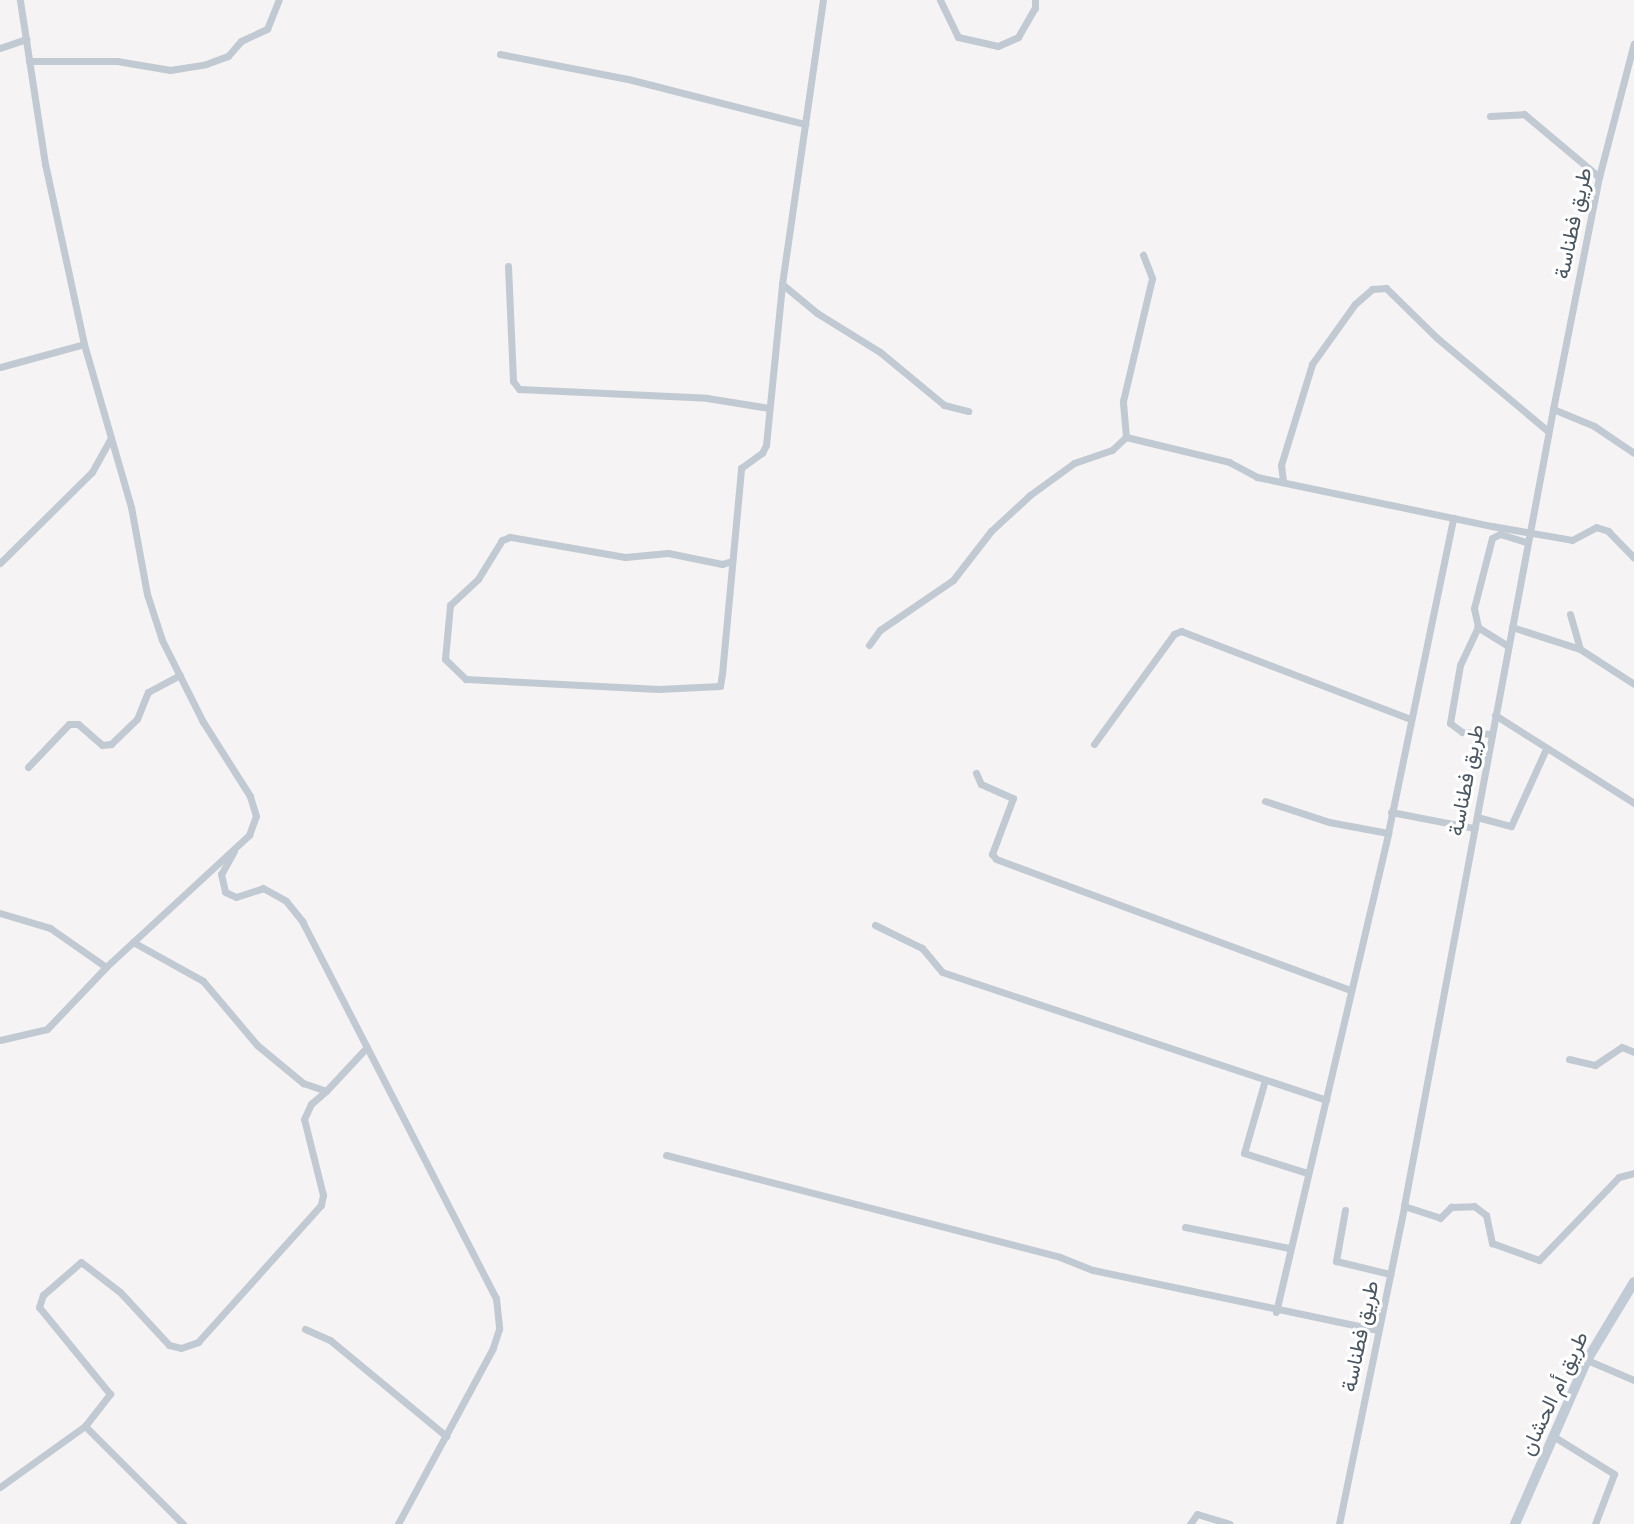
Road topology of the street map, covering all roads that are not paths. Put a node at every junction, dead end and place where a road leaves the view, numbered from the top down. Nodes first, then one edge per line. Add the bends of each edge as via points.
1 (20, 0) edge
2 (279, 0) edge
3 (823, 0) edge
4 (940, 0) edge
5 (1035, 0) edge
6 (26, 39) junction
7 (1634, 43) edge
8 (0, 48) edge
9 (500, 54) dead end
10 (29, 61) junction
11 (1490, 116) dead end
12 (805, 124) junction
13 (1599, 177) junction
14 (1143, 255) dead end
15 (508, 266) dead end
16 (782, 284) junction
17 (84, 344) junction
18 (0, 367) edge
19 (769, 408) junction
20 (1553, 409) junction
21 (968, 411) dead end
22 (1548, 431) junction
23 (1126, 438) junction
24 (110, 439) junction
25 (1634, 453) edge
26 (1283, 481) junction
27 (1453, 518) junction
28 (1530, 533) junction
29 (1527, 542) junction
30 (1634, 558) edge
31 (732, 561) junction
32 (0, 563) edge
33 (1570, 614) dead end
34 (1512, 626) junction
35 (1478, 627) junction
36 (869, 645) dead end
37 (1508, 646) junction
38 (1580, 649) junction
39 (180, 675) junction
40 (1634, 684) edge
41 (1495, 715) junction
42 (1408, 718) junction
43 (1492, 734) junction
44 (1094, 744) dead end
45 (1545, 751) junction
46 (28, 767) dead end
47 (976, 773) dead end
48 (1265, 801) dead end
49 (1634, 803) edge
50 (1391, 812) junction
51 (1477, 817) junction
52 (1474, 828) junction
53 (1388, 833) junction
54 (236, 847) junction
55 (0, 913) edge
56 (875, 925) dead end
57 (134, 942) junction
58 (106, 967) junction
59 (1350, 990) junction
60 (0, 1040) edge
61 (367, 1047) junction
62 (1634, 1052) edge
63 (1569, 1059) dead end
64 (1265, 1080) junction
65 (326, 1091) junction
66 (1325, 1100) junction
67 (666, 1155) dead end
68 (1307, 1173) junction
69 (1634, 1173) edge
70 (1404, 1206) junction
71 (1345, 1210) dead end
72 (1185, 1227) dead end
73 (1289, 1248) junction
74 (1390, 1275) junction
75 (1634, 1282) edge
76 (1276, 1312) junction
77 (305, 1329) dead end
78 (1378, 1330) junction
79 (1587, 1360) junction
80 (1634, 1380) edge
81 (85, 1426) junction
82 (446, 1436) junction
83 (1553, 1436) junction
84 (0, 1488) edge
85 (183, 1524) edge
86 (398, 1524) edge
87 (1190, 1524) edge
88 (1228, 1524) edge
89 (1339, 1524) edge
90 (1515, 1524) edge
91 (1595, 1524) edge

1 - 6 street
2 - 10 street via 267,29 214,62 170,70 117,61
3 - 12 street
4 - 5 street via 958,37 998,46 1018,37
6 - 8 street
6 - 10 street
7 - 13 street, طريق فطناسة
9 - 12 street via 628,79
10 - 17 street via 45,164
11 - 13 street via 1524,114
12 - 16 street
13 - 20 street, طريق فطناسة
14 - 23 street via 1152,278 1124,401
15 - 19 street via 513,381 519,389 707,398
16 - 19 street
16 - 21 street via 817,313 880,352 944,405
17 - 18 street
17 - 24 street
19 - 31 street via 765,449 741,468
20 - 22 street, طريق فطناسة
20 - 25 street via 1594,426
22 - 26 street via 1437,338 1386,288 1373,289 1355,304 1312,364 1281,465
22 - 28 street, طريق فطناسة
23 - 26 street via 1229,462 1257,477
23 - 36 street via 1112,450 1074,463 1030,495 991,531 953,580 880,630
24 - 32 street via 92,472
24 - 39 street via 131,507 147,594
26 - 27 street
27 - 28 street
27 - 42 street
28 - 29 street, طريق فطناسة
28 - 30 street via 1572,540 1596,527 1608,531
29 - 34 street, طريق فطناسة
29 - 35 street via 1500,534 1492,538 1474,608
31 - 31 street via 722,564 668,553 625,557 510,537 502,540 478,579 450,606 445,659 466,678 717,689
33 - 38 street
34 - 37 street, طريق فطناسة
34 - 38 street
35 - 37 street
35 - 43 street via 1460,666 1450,723 1462,732
37 - 41 street, طريق فطناسة
38 - 40 street
39 - 46 street via 148,692 137,719 111,744 102,745 78,724 69,724
39 - 54 street via 254,806 254,827
41 - 43 street, طريق فطناسة
41 - 45 street
42 - 44 street via 1181,631 1174,634
42 - 50 street
43 - 51 street, طريق فطناسة
45 - 49 street
45 - 51 street via 1511,826
47 - 59 street via 981,784 1013,798 992,854 996,859
48 - 53 street via 1329,822
50 - 52 street
50 - 53 street
51 - 52 street, طريق فطناسة
52 - 70 street, طريق فطناسة
53 - 59 street
54 - 57 street
54 - 61 street via 221,874 225,892 236,897 263,888 295,910
55 - 58 street via 50,928
56 - 64 street via 922,948 942,972
57 - 58 street
57 - 65 street via 202,981 275,1063 303,1083
58 - 60 street via 47,1029
59 - 66 street
61 - 65 street
61 - 82 street via 490,1284 498,1311 493,1348
62 - 63 street via 1622,1047 1595,1065
64 - 66 street
64 - 68 street via 1244,1153
65 - 81 street via 308,1107 304,1119 323,1195 321,1205 198,1342 181,1348 169,1345 120,1292 81,1262 43,1295 39,1307 110,1394
66 - 68 street
67 - 76 street via 1060,1257 1093,1270
68 - 73 street
69 - 70 street via 1619,1177 1539,1260 1492,1243 1486,1215 1474,1206 1451,1207 1440,1218
70 - 74 street, طريق فطناسة
71 - 74 street via 1336,1261
72 - 73 street
73 - 76 street
74 - 78 street, طريق فطناسة
75 - 79 street, طريق أم الحشان
76 - 78 street
77 - 82 street via 330,1340
78 - 89 street, طريق فطناسة
79 - 80 street
79 - 83 street, طريق أم الحشان
81 - 84 street
81 - 85 street
82 - 86 street
83 - 90 street, طريق أم الحشان
83 - 91 street via 1614,1474
87 - 88 street via 1197,1514

